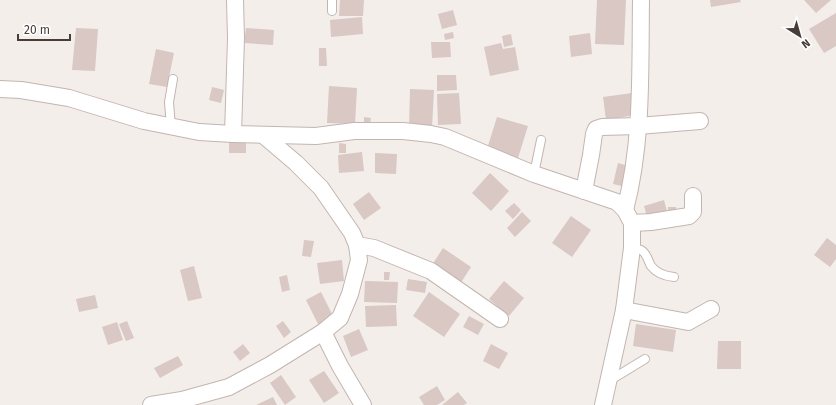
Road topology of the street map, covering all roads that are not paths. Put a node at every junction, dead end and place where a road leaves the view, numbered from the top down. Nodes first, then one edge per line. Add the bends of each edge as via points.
1 (235, 0) edge
2 (332, 0) edge
3 (641, 0) edge
4 (332, 11) dead end
5 (173, 79) dead end
6 (0, 89) edge
7 (700, 121) dead end
8 (638, 126) junction
9 (171, 127) junction
10 (233, 134) junction
11 (263, 135) junction
12 (541, 140) dead end
13 (534, 174) junction
14 (584, 191) junction
15 (693, 196) dead end
16 (629, 216) junction
17 (357, 245) junction
18 (632, 248) junction
19 (674, 277) dead end
20 (712, 309) dead end
21 (624, 310) junction
22 (500, 319) dead end
23 (324, 332) junction
24 (645, 359) dead end
25 (609, 381) junction
26 (151, 405) edge
27 (363, 405) edge
28 (603, 405) edge

1 - 10 street
2 - 4 lane
3 - 8 street
5 - 9 lane via 169,102
6 - 9 street via 68,98
7 - 8 street
8 - 14 street via 596,129
8 - 16 street
9 - 10 street
10 - 11 street
11 - 13 street via 316,136 354,131 431,134 445,137
11 - 17 street via 321,188 352,233
12 - 13 lane
13 - 14 street
14 - 16 street via 617,202
15 - 16 street via 693,212 689,216 651,222
16 - 18 street
17 - 22 street via 374,248 431,271
17 - 23 street via 359,260 350,294 340,318
18 - 19 lane via 642,250 657,272
18 - 21 street
20 - 21 street via 688,322
21 - 25 street
23 - 26 street via 229,387 182,400
23 - 27 street
24 - 25 lane
25 - 28 street

